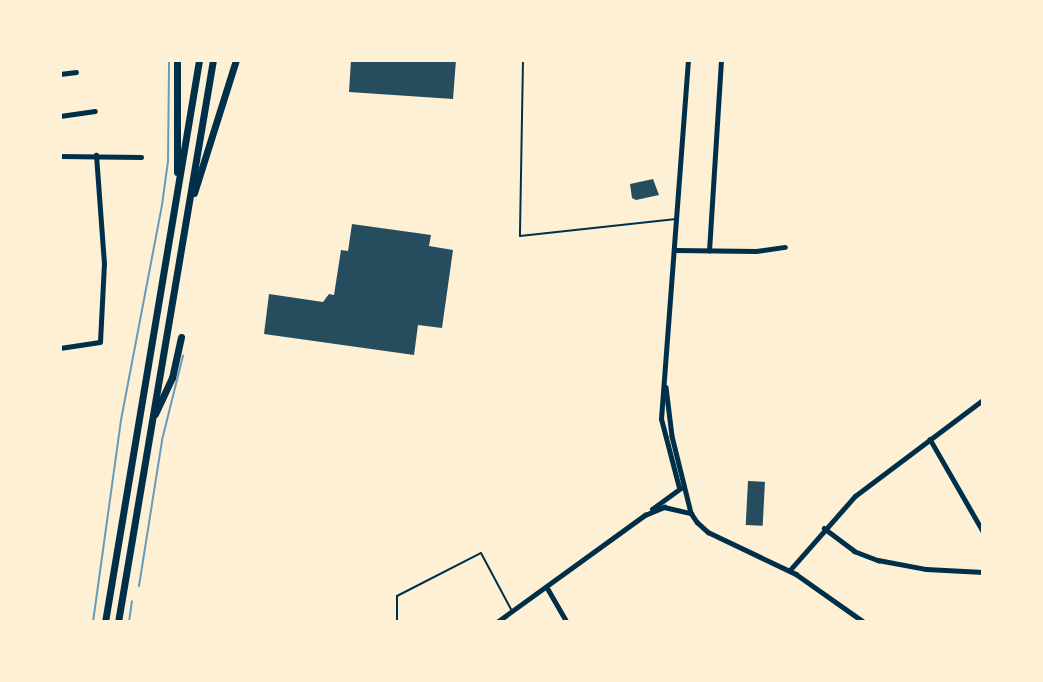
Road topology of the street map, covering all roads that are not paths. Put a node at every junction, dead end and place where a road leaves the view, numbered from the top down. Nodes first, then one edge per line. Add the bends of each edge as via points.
1 (177, 60) edge
2 (199, 60) edge
3 (213, 60) edge
4 (236, 60) edge
5 (523, 60) edge
6 (688, 60) edge
7 (721, 60) edge
8 (76, 72) dead end
9 (60, 74) edge
10 (95, 111) dead end
11 (60, 116) edge
12 (96, 155) junction
13 (60, 156) edge
14 (141, 157) dead end
15 (177, 193) junction
16 (188, 210) junction
17 (678, 219) junction
18 (785, 247) dead end
19 (676, 250) junction
20 (709, 251) junction
21 (181, 337) dead end
22 (60, 348) edge
23 (666, 375) junction
24 (983, 400) edge
25 (152, 419) junction
26 (930, 439) junction
27 (681, 487) junction
28 (691, 513) junction
29 (645, 514) junction
30 (824, 528) junction
31 (983, 531) edge
32 (790, 570) junction
33 (983, 572) edge
34 (548, 589) junction
35 (513, 612) junction
36 (105, 622) edge
37 (118, 622) edge
38 (397, 622) edge
39 (497, 622) edge
40 (567, 622) edge
41 (864, 622) edge

1 - 15 main road
2 - 15 main road
3 - 16 main road
4 - 16 main road
5 - 17 lane via 520,236
6 - 17 street
7 - 20 street
8 - 9 street
10 - 11 street
12 - 13 street
12 - 14 street
12 - 22 street via 104,264 100,342
15 - 36 main road
16 - 25 main road
17 - 19 street
18 - 20 street via 775,251
19 - 20 street
19 - 23 street
21 - 25 main road via 172,378
23 - 27 street via 670,428
23 - 27 street via 662,427
24 - 26 street
25 - 37 main road
26 - 30 street via 855,496
26 - 31 street
27 - 28 street
27 - 29 street
28 - 29 street via 664,507
28 - 32 street via 708,532
29 - 34 street
30 - 32 street
30 - 33 street via 854,552 878,560 926,569
32 - 41 street
34 - 35 street
34 - 40 street
35 - 38 lane via 481,553 398,596
35 - 39 street

